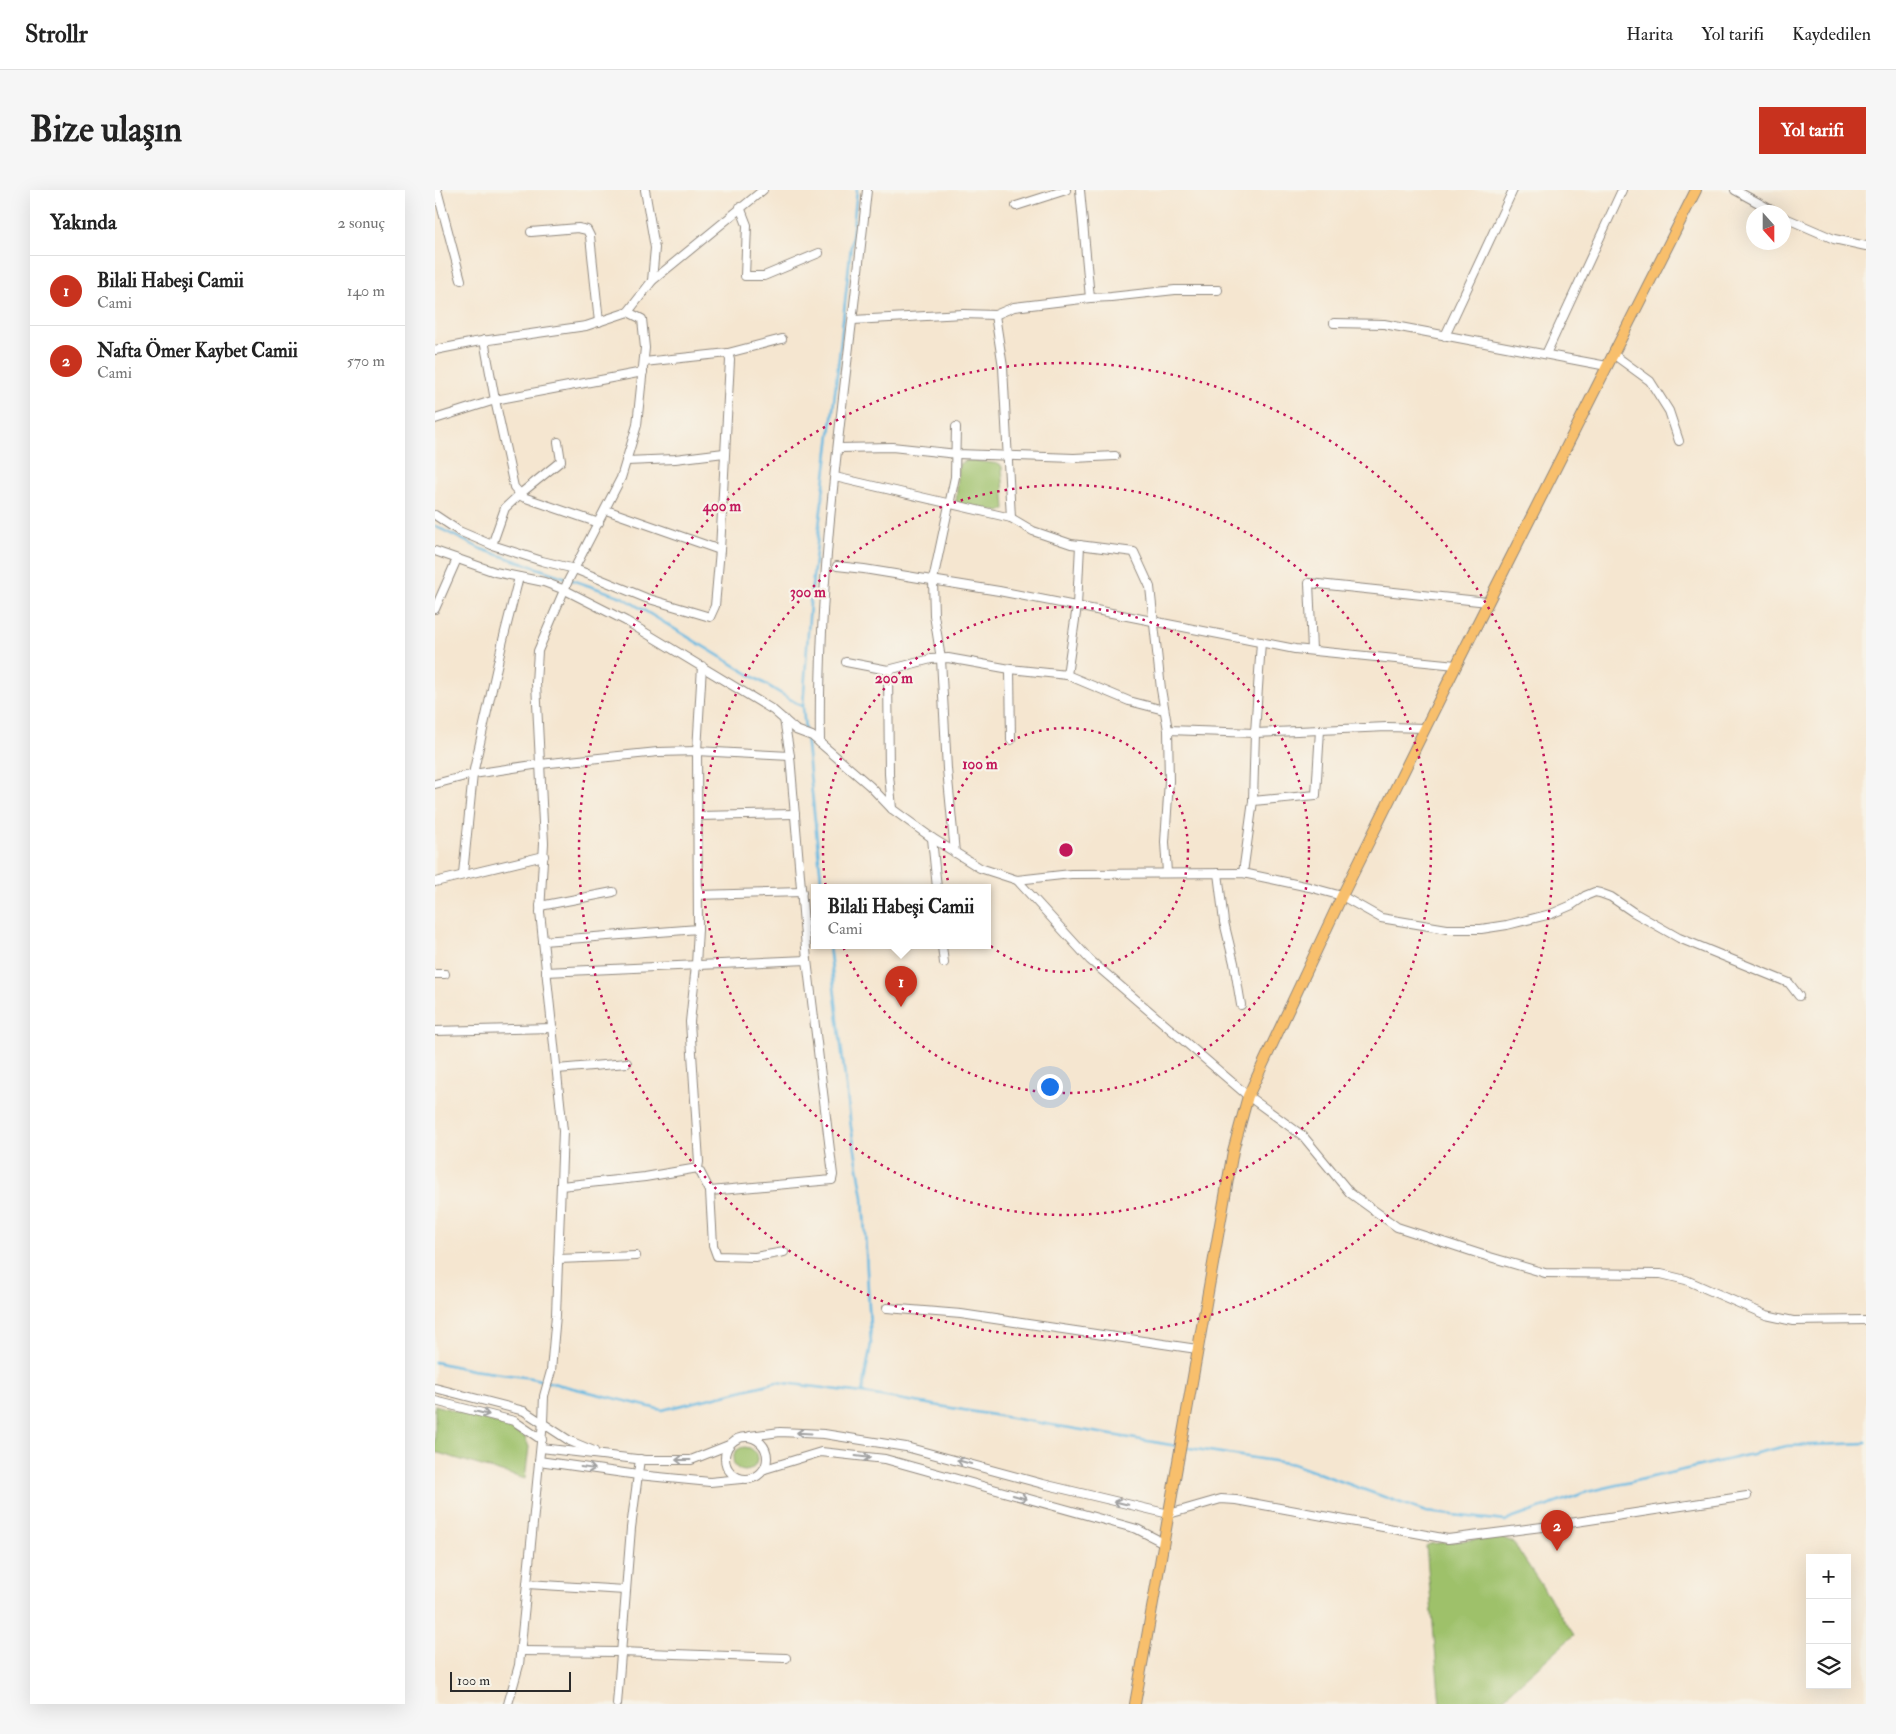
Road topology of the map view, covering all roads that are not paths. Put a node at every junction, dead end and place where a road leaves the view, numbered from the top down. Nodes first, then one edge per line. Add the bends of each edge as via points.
1 (437, 190) edge
2 (645, 190) edge
3 (763, 190) edge
4 (867, 190) edge
5 (1066, 190) edge
6 (1080, 190) edge
7 (1513, 190) edge
8 (1622, 190) edge
9 (1696, 190) edge
10 (1735, 190) edge
11 (1762, 205) edge
12 (1015, 206) dead end
13 (740, 207) junction
14 (1791, 220) edge
15 (531, 232) dead end
16 (1866, 246) edge
17 (819, 253) dead end
18 (461, 280) dead end
19 (652, 281) junction
20 (1218, 290) dead end
21 (1089, 298) junction
22 (628, 312) junction
23 (995, 315) junction
24 (853, 320) junction
25 (599, 322) junction
26 (1334, 323) dead end
27 (1445, 336) junction
28 (782, 339) dead end
29 (484, 340) junction
30 (435, 350) edge
31 (728, 353) junction
32 (1546, 354) junction
33 (1613, 354) junction
34 (644, 362) junction
35 (1607, 366) junction
36 (643, 372) junction
37 (495, 400) junction
38 (435, 419) edge
39 (956, 427) dead end
40 (1679, 441) dead end
41 (558, 442) dead end
42 (837, 448) junction
43 (724, 453) junction
44 (957, 454) junction
45 (1008, 456) junction
46 (1115, 456) dead end
47 (626, 462) junction
48 (835, 476) junction
49 (520, 494) junction
50 (951, 505) junction
51 (605, 510) junction
52 (435, 515) edge
53 (1011, 518) junction
54 (599, 523) junction
55 (492, 545) junction
56 (1080, 545) junction
57 (720, 550) junction
58 (435, 551) edge
59 (457, 559) junction
60 (837, 566) dead end
61 (572, 575) junction
62 (519, 577) junction
63 (933, 580) junction
64 (565, 590) junction
65 (437, 597) edge
66 (1488, 602) junction
67 (1077, 606) junction
68 (435, 609) edge
69 (1154, 621) junction
70 (1261, 642) junction
71 (1311, 650) junction
72 (941, 658) junction
73 (846, 662) dead end
74 (1456, 665) junction
75 (702, 666) junction
76 (1009, 669) junction
77 (888, 670) junction
78 (1067, 675) junction
79 (1165, 710) junction
80 (785, 720) junction
81 (1425, 728) junction
82 (1168, 730) junction
83 (1320, 730) junction
84 (1255, 733) junction
85 (1011, 740) dead end
86 (820, 743) junction
87 (697, 751) junction
88 (790, 756) junction
89 (540, 764) junction
90 (473, 774) junction
91 (435, 784) edge
92 (1253, 800) junction
93 (892, 809) junction
94 (795, 814) junction
95 (698, 816) junction
96 (932, 838) junction
97 (955, 853) junction
98 (543, 856) junction
99 (1167, 873) junction
100 (1218, 873) junction
101 (463, 874) junction
102 (1243, 874) junction
103 (1017, 880) junction
104 (435, 882) edge
105 (937, 884) edge
106 (613, 892) dead end
107 (802, 892) junction
108 (698, 894) junction
109 (1343, 896) junction
110 (540, 906) junction
111 (698, 929) junction
112 (543, 941) junction
113 (942, 949) edge
114 (807, 960) junction
115 (944, 963) dead end
116 (696, 965) junction
117 (546, 972) junction
118 (435, 974) edge
119 (445, 974) dead end
120 (1799, 996) dead end
121 (1241, 1005) dead end
122 (553, 1028) junction
123 (435, 1031) edge
124 (627, 1063) dead end
125 (557, 1069) junction
126 (1247, 1096) junction
127 (698, 1168) junction
128 (561, 1186) junction
129 (710, 1191) junction
130 (784, 1252) dead end
131 (636, 1256) dead end
132 (558, 1259) junction
133 (887, 1308) dead end
134 (1866, 1320) edge
135 (1197, 1349) junction
136 (435, 1388) edge
137 (435, 1401) edge
138 (543, 1422) junction
139 (750, 1436) junction
140 (541, 1444) junction
141 (729, 1445) junction
142 (601, 1455) junction
143 (640, 1459) junction
144 (539, 1461) junction
145 (765, 1469) junction
146 (638, 1476) junction
147 (741, 1478) junction
148 (1747, 1496) dead end
149 (1169, 1514) junction
150 (1164, 1542) junction
151 (527, 1584) junction
152 (625, 1590) junction
153 (521, 1651) junction
154 (620, 1652) junction
155 (786, 1658) dead end
156 (508, 1704) edge
157 (617, 1704) edge
158 (1135, 1704) edge

1 - 18 street
2 - 19 street via 655,248
3 - 13 street
4 - 24 street
5 - 12 street
6 - 21 street
7 - 27 street
8 - 32 street
9 - 33 main road
10 - 11 street
13 - 17 street via 747,225 745,276 763,276
13 - 19 street
14 - 16 street via 1834,239
15 - 25 street via 587,230
19 - 22 street
20 - 21 street via 1175,290
21 - 23 street via 1014,308
22 - 25 street
22 - 34 street via 642,319
23 - 24 street
23 - 45 street via 1003,367
24 - 42 street
25 - 29 street
26 - 27 street via 1384,324
27 - 32 street
28 - 31 street
29 - 30 street
29 - 37 street
31 - 34 street
31 - 43 street
32 - 35 street
33 - 35 main road
33 - 40 street via 1650,381 1669,411
34 - 36 street
35 - 66 main road
36 - 37 street
36 - 47 street via 637,425
37 - 38 street
37 - 49 street via 514,487
39 - 44 street
41 - 49 street via 561,461
42 - 44 street via 892,447
42 - 48 street
43 - 47 street
43 - 57 street
44 - 45 street
44 - 50 street
45 - 46 street
45 - 53 street
47 - 51 street
48 - 50 street
48 - 86 street via 824,582
49 - 54 street
49 - 55 street via 505,508
50 - 53 street
50 - 63 street
51 - 54 street
51 - 57 street
52 - 55 street via 459,531
53 - 56 street via 1033,531
54 - 61 street
55 - 61 street via 542,561
56 - 67 street
56 - 69 street via 1135,552 1150,587
57 - 61 street via 715,606 710,616
58 - 59 street
59 - 62 street
59 - 65 street
60 - 63 street
61 - 64 street
62 - 64 street
62 - 90 street
63 - 67 street
63 - 72 street via 934,615
64 - 75 street
64 - 89 street via 538,651 536,683
65 - 68 street
66 - 71 street via 1309,584
66 - 74 main road
67 - 69 street
67 - 78 street
69 - 70 street
69 - 79 street
70 - 71 street
70 - 84 street
71 - 74 street
72 - 76 street
72 - 77 street
72 - 97 street
73 - 77 street
74 - 81 main road
75 - 80 street
75 - 87 street
76 - 78 street
76 - 85 street
77 - 93 street
78 - 79 street via 1129,701
79 - 82 street
80 - 86 street via 795,730 813,736
80 - 88 street
81 - 83 street
81 - 109 main road
82 - 84 street
82 - 99 street
83 - 84 street
83 - 92 street via 1317,795
84 - 92 street
86 - 93 street
87 - 88 street
87 - 89 street
87 - 95 street
88 - 94 street
89 - 90 street
89 - 98 street
90 - 91 street
90 - 101 street
92 - 102 street
93 - 96 street
94 - 95 street
94 - 107 street
95 - 108 street
96 - 97 street
96 - 105 street
97 - 103 street via 980,868
98 - 101 street
98 - 110 street
99 - 100 street
99 - 103 street via 1071,874
100 - 102 street
100 - 121 street via 1224,922
101 - 104 street
102 - 109 street
103 - 126 street via 1089,960
106 - 110 street
107 - 108 street
107 - 114 street
108 - 111 street
109 - 120 street via 1381,918 1447,929 1473,929 1551,914 1585,896 1600,893 1679,938 1789,982
109 - 126 main road
110 - 112 street
111 - 112 street
111 - 116 street
112 - 117 street
113 - 115 street
114 - 116 street
114 - 129 street via 832,1180
116 - 117 street
116 - 127 street via 690,1022
117 - 122 street
118 - 119 street
122 - 123 street
122 - 125 street
124 - 125 street
125 - 128 street via 563,1131
126 - 134 street via 1303,1136 1349,1193 1397,1227 1545,1273 1661,1274 1686,1280 1766,1315 1793,1321
126 - 135 main road via 1233,1151
127 - 128 street
127 - 129 street
128 - 132 street
129 - 130 street via 713,1245 717,1256 755,1257
131 - 132 street
132 - 138 street via 551,1371 544,1396
133 - 135 street via 961,1314
135 - 149 main road
136 - 138 street via 524,1411
137 -> 140 street via 514,1421
138 - 140 street
138 - 142 street via 570,1441
139 - 141 street via 738,1438
139 - 145 street via 765,1447 768,1459
149 -> 139 street via 907,1447 824,1434 780,1432
140 - 142 street
140 - 144 street
141 -> 143 street via 691,1460
141 - 147 street via 725,1456 727,1468
142 - 143 street
143 - 146 street
144 -> 146 street
144 - 151 street
145 - 147 street via 757,1476
145 -> 150 street via 821,1452 885,1459 1137,1529
146 - 147 street via 710,1482
146 - 152 street
148 - 149 street via 1448,1539 1236,1500 1221,1500
149 - 150 main road
150 - 158 main road
151 - 152 street
151 - 153 street
152 - 154 street
153 - 154 street
153 - 156 street
154 - 155 street
154 - 157 street

